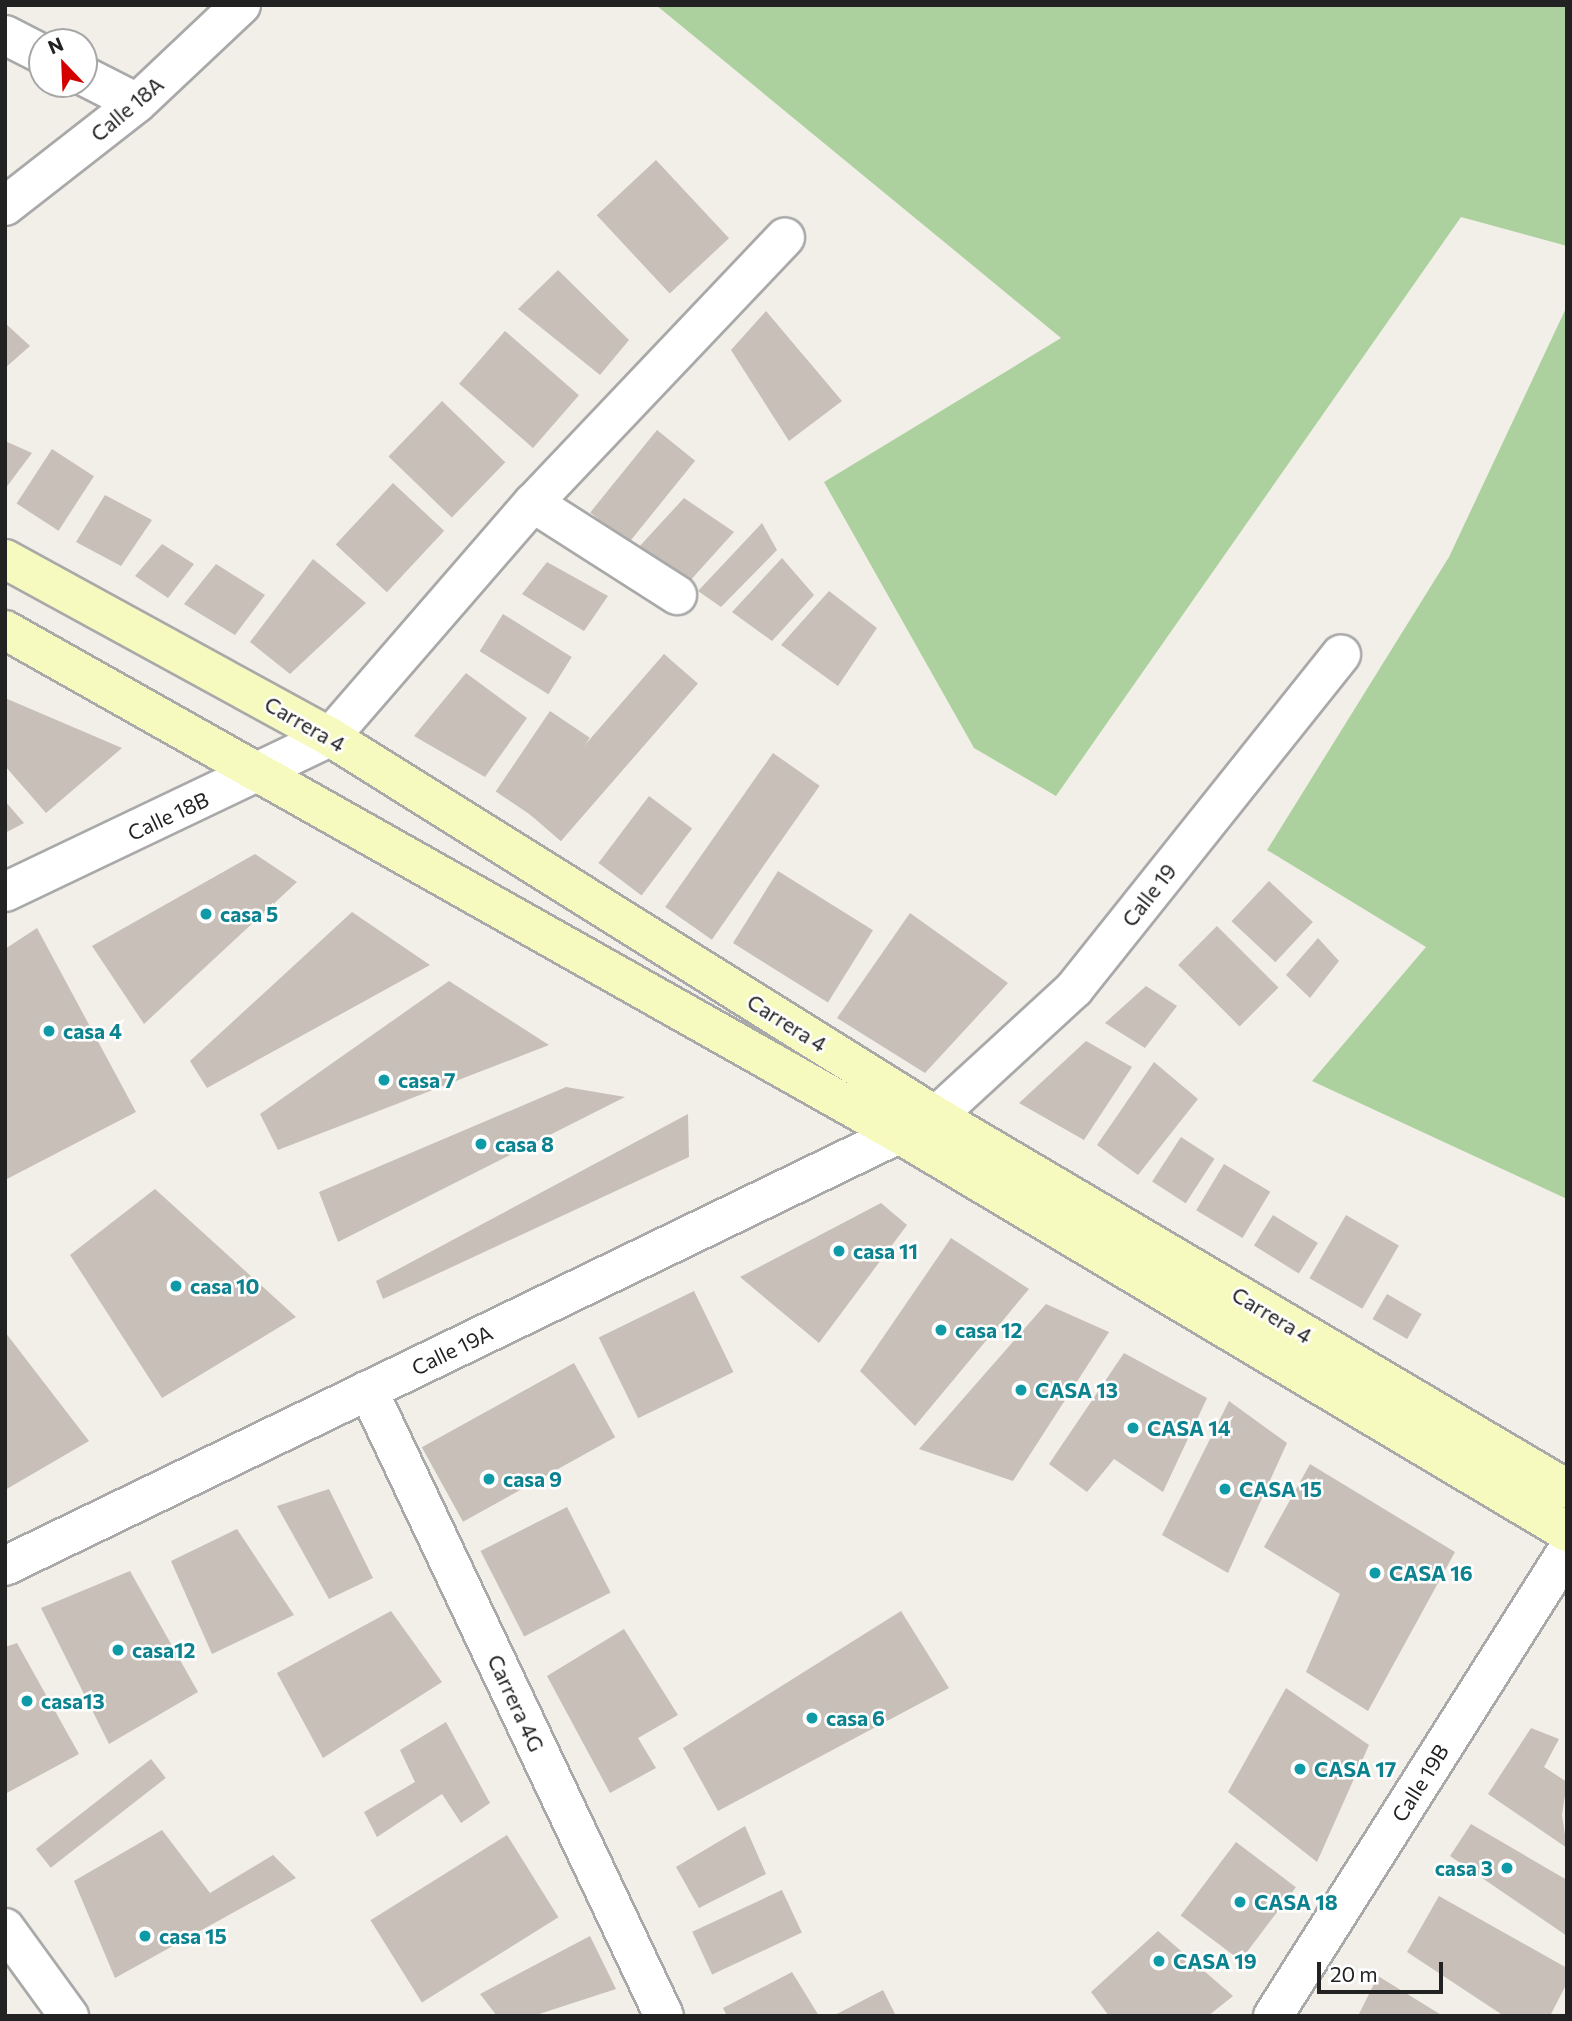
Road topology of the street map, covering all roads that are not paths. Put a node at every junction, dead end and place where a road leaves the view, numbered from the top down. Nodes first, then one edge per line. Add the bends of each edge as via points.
1 (242, 5) edge
2 (5, 35) edge
3 (28, 47) edge
4 (98, 83) edge
5 (138, 103) junction
6 (5, 206) edge
7 (785, 237) dead end
8 (533, 503) junction
9 (5, 559) edge
10 (677, 595) dead end
11 (5, 630) edge
12 (1341, 654) dead end
13 (330, 737) junction
14 (258, 774) junction
15 (5, 892) edge
16 (936, 1116) junction
17 (899, 1134) junction
18 (368, 1390) junction
19 (1567, 1489) edge
20 (1567, 1532) edge
21 (1567, 1550) edge
22 (5, 1566) edge
23 (5, 1928) edge
24 (69, 2016) edge
25 (664, 2016) edge
26 (1273, 2016) edge

1 - 5 street, Calle 18A
2 - 3 street
4 - 5 street
5 - 6 street, Calle 18A
7 - 8 street
8 - 10 street
8 - 13 street
9 - 13 main road, Carrera 4
11 - 14 main road, Carrera 4
12 - 16 street, Calle 19 via 1074,989
13 - 14 street, Calle 18B
13 - 16 main road, Carrera 4
14 - 15 street, Calle 18B
14 - 17 main road, Carrera 4
16 - 17 street, Calle 19
16 - 19 main road, Carrera 4
17 - 18 street, Calle 19A
17 - 20 main road, Carrera 4
18 - 22 street, Calle 19A
18 - 25 street, Carrera 4G
21 - 26 street, Calle 19B
23 - 24 street

